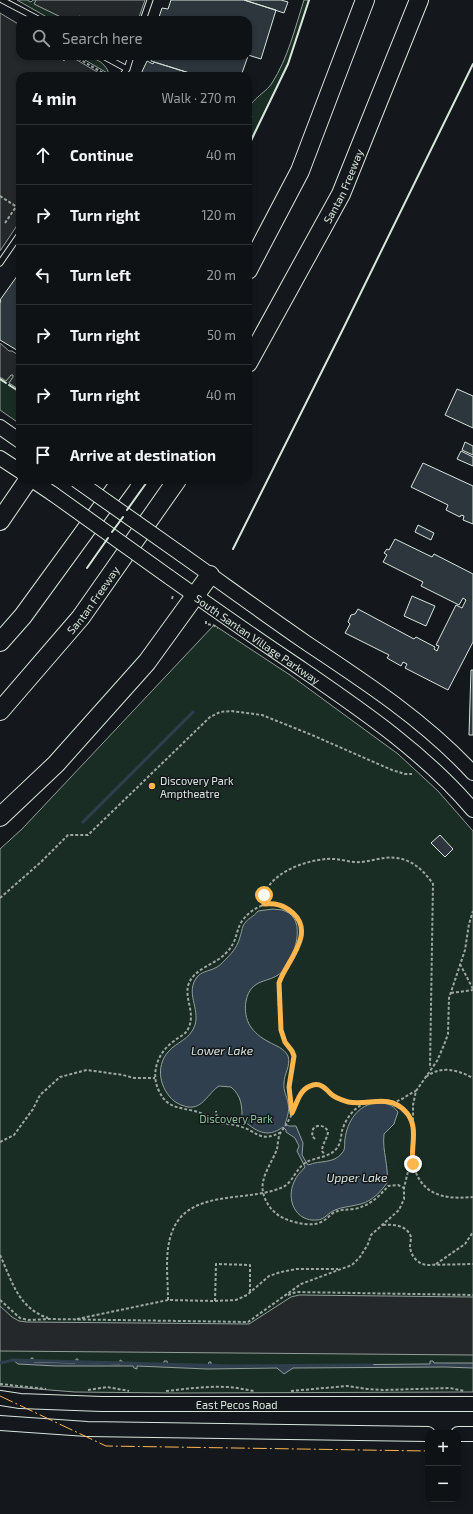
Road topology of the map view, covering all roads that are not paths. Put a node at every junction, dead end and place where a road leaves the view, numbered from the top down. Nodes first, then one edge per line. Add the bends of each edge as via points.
1 (2, 0) edge
2 (150, 0) edge
3 (365, 0) edge
4 (419, 0) edge
5 (32, 16) edge
6 (144, 16) edge
7 (110, 60) edge
8 (129, 60) edge
9 (126, 69) junction
10 (124, 72) edge
11 (16, 240) edge
12 (252, 262) edge
13 (0, 263) edge
14 (252, 357) edge
15 (0, 427) edge
16 (16, 438) edge
17 (0, 458) edge
18 (16, 468) edge
19 (25, 484) edge
20 (38, 484) edge
21 (82, 484) edge
22 (119, 484) edge
23 (173, 484) edge
24 (0, 521) edge
25 (210, 575) junction
26 (195, 596) junction
27 (0, 642) edge
28 (0, 711) edge
29 (473, 773) edge
30 (473, 810) edge
31 (0, 817) edge
32 (0, 1398) edge
33 (473, 1404) edge
34 (0, 1423) edge
35 (425, 1434) edge
36 (461, 1434) edge
37 (473, 1434) edge

1 - 5 lane
2 - 6 lane
3 - 12 highway via 300,171
4 - 14 highway, Santan Freeway via 341,194
7 - 9 lane
8 - 9 lane
9 - 10 lane
11 - 13 lane
15 - 16 main road
17 - 18 main road
19 - 24 highway
20 - 26 main road, South Santan Village Parkway, bridge
21 - 25 main road, bridge
22 - 27 highway via 23,616
23 - 28 highway, Santan Freeway via 81,617
25 - 26 highway
25 - 29 main road via 378,692 427,730
26 - 30 main road, South Santan Village Parkway via 394,735 428,764
26 - 31 highway via 147,662 56,764
32 - 33 main road, East Pecos Road via 67,1404
34 - 35 main road via 87,1429
36 - 37 main road

